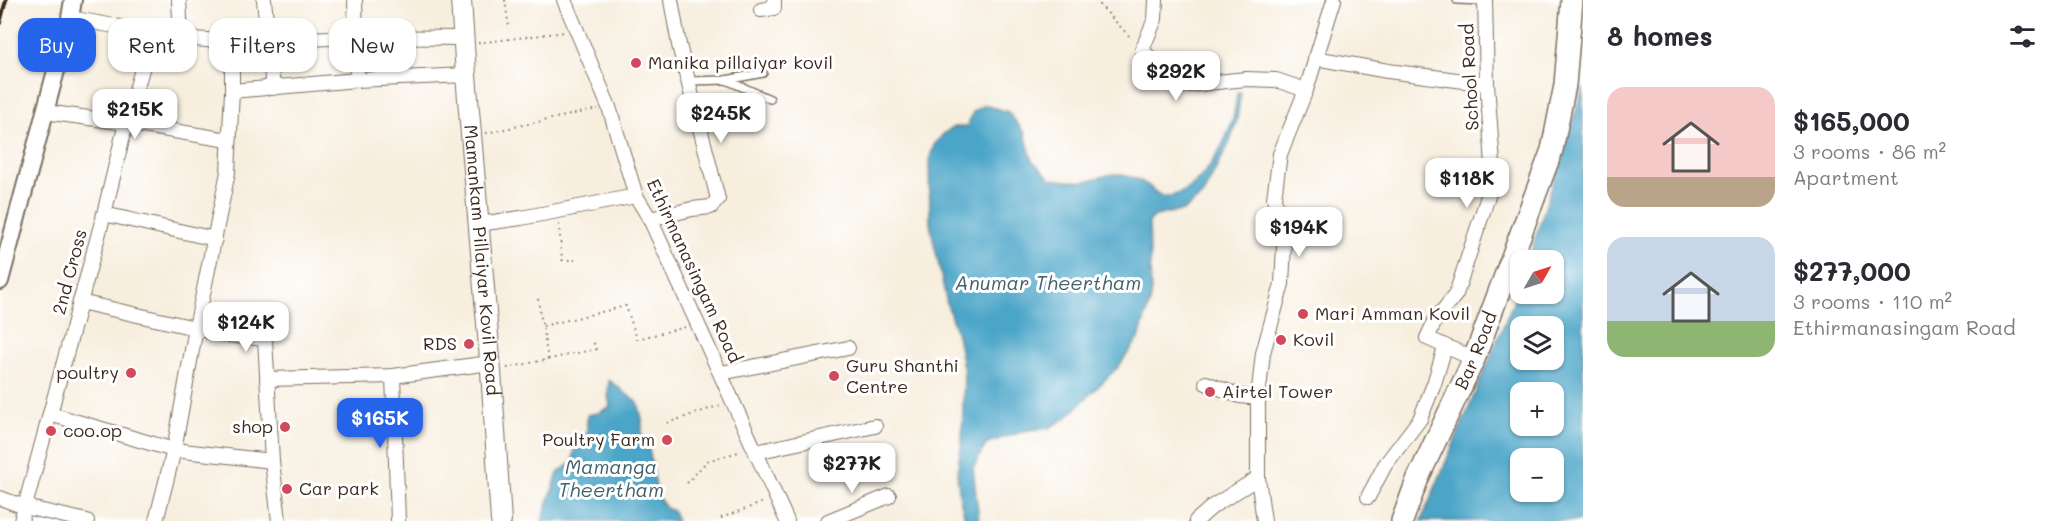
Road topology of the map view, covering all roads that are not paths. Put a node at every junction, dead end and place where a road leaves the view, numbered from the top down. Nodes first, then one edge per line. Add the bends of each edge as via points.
1 (72, 0) edge
2 (179, 0) edge
3 (264, 0) edge
4 (355, 0) edge
5 (461, 0) edge
6 (564, 0) edge
7 (671, 0) edge
8 (774, 0) edge
9 (1156, 0) edge
10 (1334, 0) edge
11 (1456, 0) edge
12 (1485, 0) edge
13 (1572, 0) edge
14 (761, 10) dead end
15 (70, 18) edge
16 (180, 18) edge
17 (266, 18) edge
18 (355, 18) edge
19 (416, 39) edge
20 (463, 41) junction
21 (1315, 58) junction
22 (56, 72) edge
23 (141, 72) edge
24 (232, 72) edge
25 (271, 72) edge
26 (357, 72) edge
27 (763, 73) dead end
28 (465, 75) junction
29 (357, 80) junction
30 (726, 80) junction
31 (689, 81) junction
32 (1487, 84) junction
33 (273, 88) junction
34 (1306, 90) junction
35 (232, 91) junction
36 (770, 99) dead end
37 (45, 112) junction
38 (126, 123) junction
39 (228, 140) junction
40 (636, 195) junction
41 (104, 214) junction
42 (650, 219) junction
43 (479, 224) junction
44 (215, 239) junction
45 (0, 281) edge
46 (80, 302) junction
47 (196, 328) junction
48 (1445, 347) junction
49 (848, 348) dead end
50 (1474, 359) junction
51 (491, 367) junction
52 (722, 373) junction
53 (393, 376) junction
54 (267, 379) junction
55 (1206, 382) dead end
56 (1258, 398) junction
57 (50, 414) junction
58 (875, 426) dead end
59 (174, 450) junction
60 (755, 450) junction
61 (272, 462) junction
62 (1258, 478) junction
63 (889, 496) dead end
64 (1368, 497) dead end
65 (0, 498) edge
66 (25, 507) junction
67 (21, 521) edge
68 (87, 521) edge
69 (156, 521) edge
70 (279, 521) edge
71 (398, 521) edge
72 (501, 521) edge
73 (787, 521) edge
74 (828, 521) edge
75 (1196, 521) edge
76 (1264, 521) edge
77 (1402, 521) edge

1 - 15 street
2 - 16 street
3 - 17 street
4 - 18 street
5 - 20 main road, Mamankam Pillaiyar Kovil Road
6 - 40 street, Ethirmanasingam Road via 609,107
7 - 31 street
8 - 14 street via 774,8
9 - 34 street via 1155,19 1142,50 1179,86 1246,79 1276,80
10 - 21 street
11 - 12 lane
12 - 32 street, School Road
13 - 50 main road, Bar Road via 1565,85 1552,150
19 - 20 street
20 - 28 main road, Mamankam Pillaiyar Kovil Road
21 - 32 street
21 - 34 street
22 - 37 street
23 - 38 street, 2nd Cross
24 - 35 street
25 - 33 street
26 - 29 street
27 - 30 lane
28 - 29 street
28 - 43 main road, Mamankam Pillaiyar Kovil Road
29 - 33 street
30 - 31 lane
30 - 36 lane
31 - 42 street via 718,199 711,207
32 - 48 street, School Road via 1494,178 1456,294 1427,338
33 - 35 street
34 - 56 street via 1280,154 1274,198 1284,244 1282,284 1263,353
35 - 39 street
37 - 38 street
37 - 45 street
38 - 39 street
38 - 41 street, 2nd Cross
39 - 44 street via 228,172
40 - 42 street, Ethirmanasingam Road
40 - 43 street
41 - 44 street
41 - 46 street, 2nd Cross
42 - 52 street, Ethirmanasingam Road
43 - 51 main road, Mamankam Pillaiyar Kovil Road
44 - 47 street
46 - 47 street
46 - 57 street, 2nd Cross
47 - 54 street via 265,339
47 - 59 street
48 - 50 street, School Road
48 - 64 street via 1420,419 1385,465
49 - 52 street
50 - 77 main road, Bar Road
51 - 53 street
51 - 72 main road, Mamankam Pillaiyar Kovil Road
52 - 60 street, Ethirmanasingam Road
53 - 54 street
53 - 71 street
54 - 61 street
55 - 56 street via 1240,396
56 - 62 street
57 - 59 street
57 - 66 street, 2nd Cross
58 - 60 street
59 - 61 street
59 - 69 street
60 - 73 street, Ethirmanasingam Road
61 - 70 street
62 - 75 street
62 - 76 street
63 - 74 street
65 - 66 street
66 - 67 street, 2nd Cross
66 - 68 street

